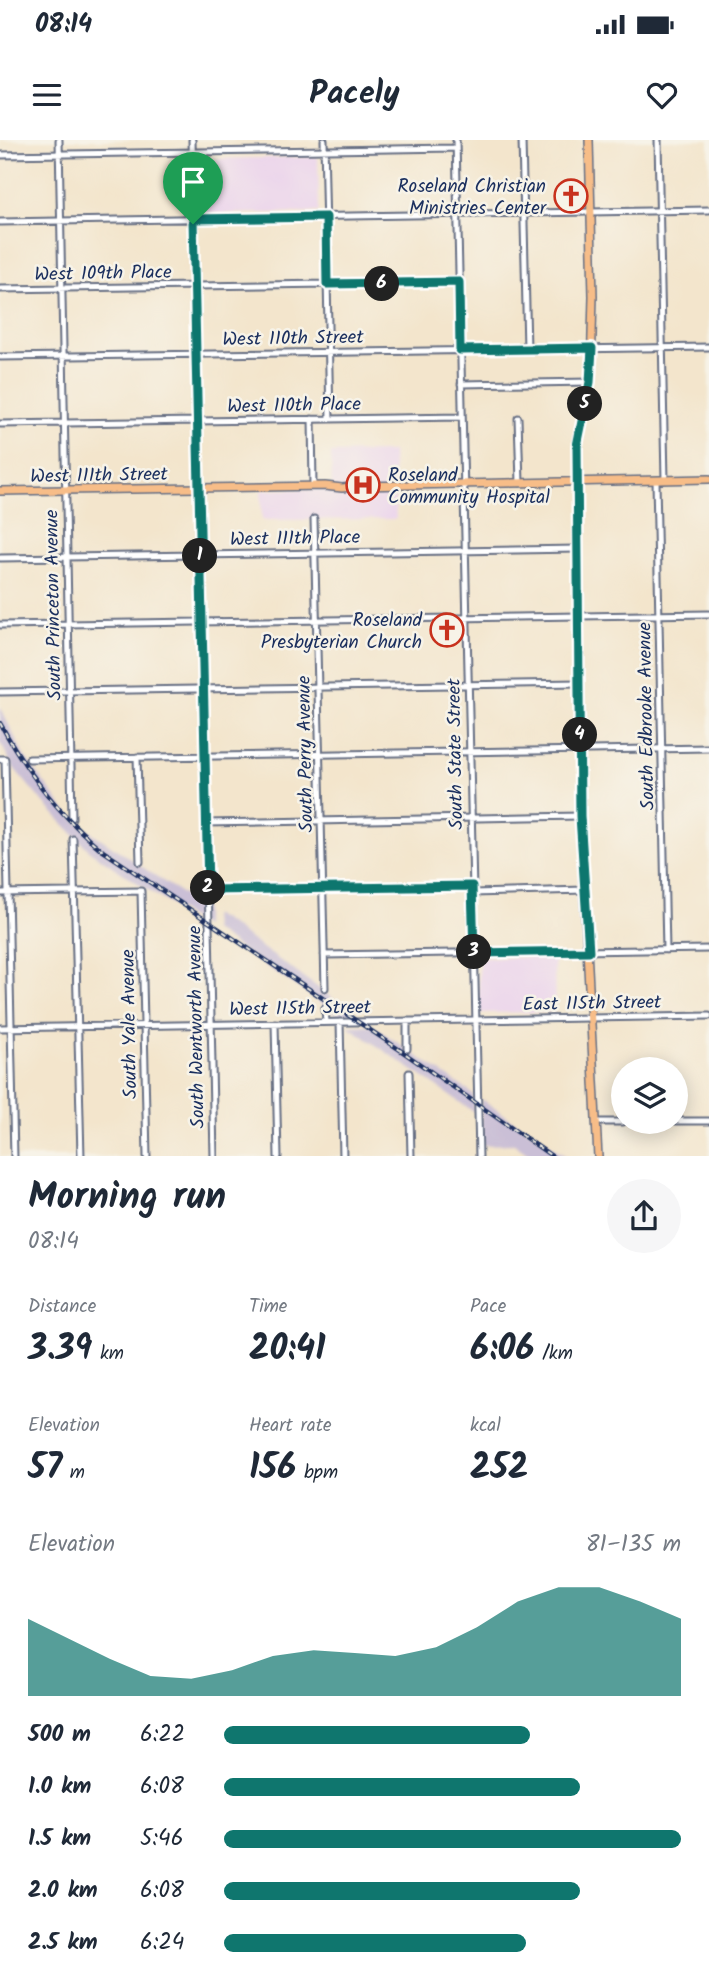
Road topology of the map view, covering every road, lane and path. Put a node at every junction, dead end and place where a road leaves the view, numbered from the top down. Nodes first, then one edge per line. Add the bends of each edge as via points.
1 (59, 140) edge
2 (191, 140) edge
3 (324, 140) edge
4 (456, 140) edge
5 (522, 140) edge
6 (589, 140) edge
7 (657, 140) edge
8 (456, 148) junction
9 (324, 150) junction
10 (192, 152) junction
11 (59, 154) junction
12 (0, 155) edge
13 (709, 210) edge
14 (659, 211) junction
15 (591, 212) junction
16 (524, 214) junction
17 (458, 215) junction
18 (326, 217) junction
19 (193, 219) junction
20 (0, 222) edge
21 (61, 222) junction
22 (459, 282) junction
23 (327, 284) junction
24 (194, 286) junction
25 (62, 288) junction
26 (0, 289) edge
27 (662, 347) junction
28 (709, 347) edge
29 (592, 348) junction
30 (527, 349) junction
31 (460, 350) junction
32 (328, 352) junction
33 (195, 354) junction
34 (63, 356) junction
35 (0, 357) edge
36 (590, 382) junction
37 (461, 384) junction
38 (462, 417) junction
39 (518, 418) dead end
40 (312, 419) junction
41 (330, 419) junction
42 (197, 421) junction
43 (65, 423) junction
44 (0, 424) edge
45 (665, 480) junction
46 (709, 480) edge
47 (656, 481) junction
48 (578, 482) junction
49 (520, 483) junction
50 (463, 484) junction
51 (313, 486) junction
52 (198, 488) junction
53 (65, 490) junction
54 (0, 491) edge
55 (314, 519) dead end
56 (578, 549) junction
57 (465, 551) junction
58 (315, 553) junction
59 (200, 555) junction
60 (66, 557) junction
61 (0, 558) edge
62 (659, 614) junction
63 (709, 614) edge
64 (579, 616) junction
65 (466, 617) junction
66 (317, 620) junction
67 (201, 622) junction
68 (68, 624) junction
69 (0, 625) edge
70 (579, 683) junction
71 (468, 684) junction
72 (318, 687) junction
73 (203, 689) junction
74 (69, 691) junction
75 (0, 692) edge
76 (662, 748) junction
77 (709, 748) edge
78 (580, 750) junction
79 (469, 751) junction
80 (320, 754) junction
81 (204, 756) junction
82 (137, 757) junction
83 (71, 758) junction
84 (2, 759) edge
85 (29, 759) dead end
86 (580, 816) junction
87 (72, 818) dead end
88 (471, 818) junction
89 (321, 821) junction
90 (206, 823) junction
91 (73, 839) dead end
92 (140, 862) dead end
93 (323, 888) junction
94 (472, 889) junction
95 (208, 890) junction
96 (585, 890) junction
97 (74, 892) junction
98 (0, 893) edge
99 (8, 893) junction
100 (667, 950) junction
101 (709, 950) edge
102 (589, 951) junction
103 (474, 953) junction
104 (324, 955) junction
105 (325, 988) dead end
106 (325, 1008) dead end
107 (709, 1016) edge
108 (591, 1018) junction
109 (475, 1019) junction
110 (407, 1021) junction
111 (326, 1022) junction
112 (340, 1022) junction
113 (275, 1023) junction
114 (211, 1024) junction
115 (144, 1025) junction
116 (78, 1026) junction
117 (12, 1027) junction
118 (0, 1028) edge
119 (407, 1049) dead end
120 (408, 1073) dead end
121 (688, 1121) edge
122 (709, 1121) edge
123 (597, 1122) junction
124 (611, 1122) edge
125 (14, 1156) edge
126 (81, 1156) edge
127 (147, 1156) edge
128 (214, 1156) edge
129 (278, 1156) edge
130 (344, 1156) edge
131 (411, 1156) edge
132 (479, 1156) edge
133 (598, 1156) edge

1 - 11 street, South Princeton Avenue
2 - 10 street, South Wentworth Avenue
3 - 9 street
4 - 8 street, South State Street
5 - 16 street
6 - 15 main road
7 - 14 street
8 - 9 street
8 - 17 street, South State Street
9 - 10 street
9 - 18 street
10 - 11 street
10 - 19 street, South Wentworth Avenue
11 - 12 street
11 - 21 street, South Princeton Avenue
13 - 14 street
14 - 15 street
14 - 27 street
15 - 16 street
15 - 29 main road
16 - 17 street
16 - 30 street
17 - 18 street
17 - 22 street, South State Street
18 - 19 street
18 - 23 street
19 - 21 street
19 - 24 street, South Wentworth Avenue
20 - 21 street
21 - 25 street, South Princeton Avenue
22 - 23 street, West 109th Place
22 - 31 street, South State Street
23 - 24 street, West 109th Place
23 - 32 street
24 - 25 street, West 109th Place
24 - 33 street, South Wentworth Avenue
25 - 26 street, West 109th Place
25 - 34 street, South Princeton Avenue
27 - 28 street, West 110th Street
27 - 29 street, West 110th Street
27 - 45 street
29 - 30 street, West 110th Street
29 - 36 main road
30 - 31 street, West 110th Street
31 - 32 street, West 110th Street
31 - 37 street, South State Street
32 - 33 street, West 110th Street
32 - 41 street
33 - 34 street, West 110th Street
33 - 42 street, South Wentworth Avenue
34 - 35 street, West 110th Street
34 - 43 street, South Princeton Avenue
36 - 37 street
36 - 48 main road via 577,446
37 - 38 street, South State Street
38 - 41 street, West 110th Place
38 - 50 street, South State Street
39 - 49 street
40 - 41 street, West 110th Place
40 - 42 street, West 110th Place
40 - 51 street
42 - 43 street, West 110th Place
42 - 52 street, South Wentworth Avenue
43 - 44 street, West 110th Place
43 - 53 street, South Princeton Avenue
45 - 46 main road, West 111th Street
45 - 47 main road, West 111th Street
47 - 48 main road, West 111th Street
47 - 62 street, South Edbrooke Avenue
48 - 49 main road, West 111th Street
48 - 56 main road
49 - 50 main road, West 111th Street
50 - 51 main road, West 111th Street
50 - 57 street, South State Street
51 - 52 main road, West 111th Street
52 - 53 main road, West 111th Street
52 - 59 street, South Wentworth Avenue
53 - 54 main road, West 111th Street
53 - 60 street, South Princeton Avenue
55 - 58 street, South Perry Avenue
56 - 57 street, West 111th Place
56 - 64 main road
57 - 58 street, West 111th Place
57 - 65 street, South State Street
58 - 59 street, West 111th Place
58 - 66 street, South Perry Avenue
59 - 60 street, West 111th Place
59 - 67 street, South Wentworth Avenue
60 - 61 street, West 111th Place
60 - 68 street, South Princeton Avenue
62 - 63 street
62 - 64 street
62 - 76 street, South Edbrooke Avenue
64 - 65 street
64 - 70 main road
65 - 66 street
65 - 71 street, South State Street
66 - 67 street
66 - 72 street, South Perry Avenue
67 - 68 street
67 - 73 street, South Wentworth Avenue
68 - 69 street
68 - 74 street, South Princeton Avenue
70 - 71 street
70 - 78 main road
71 - 72 street
71 - 79 street, South State Street
72 - 73 street
72 - 80 street, South Perry Avenue
73 - 74 street
73 - 81 street, South Wentworth Avenue
74 - 75 street
74 - 83 street, South Princeton Avenue
76 - 77 street
76 - 78 street
76 - 100 street, South Edbrooke Avenue
78 - 79 street
78 - 86 main road
79 - 80 street
79 - 88 street, South State Street
80 - 81 street
80 - 89 street, South Perry Avenue
81 - 82 street
81 - 90 street, South Wentworth Avenue
82 - 83 street
82 - 92 street
83 - 85 street
83 - 87 street, South Princeton Avenue
84 - 99 street
86 - 88 street
86 - 96 main road
88 - 89 street
88 - 94 street, South State Street
89 - 90 street
89 - 93 street, South Perry Avenue
90 - 95 street, South Wentworth Avenue
91 - 97 street
93 - 94 street
93 - 95 street
93 - 104 street, South Perry Avenue
94 - 96 street
94 - 103 street, South State Street
95 - 114 street, South Wentworth Avenue
96 - 102 main road
97 - 99 street
97 - 115 street, South Yale Avenue via 141,891
97 - 116 street
98 - 99 street
99 - 117 street
100 - 101 street
100 - 102 street
102 - 103 street
102 - 108 main road
103 - 104 street
103 - 109 street, South State Street
104 - 105 street, South Perry Avenue
106 - 111 street
107 - 108 street, East 115th Street
108 - 109 street, East 115th Street
108 - 123 main road
109 - 110 street, West 115th Street
109 - 132 street, South State Street
110 - 112 street, West 115th Street
110 - 119 street
111 - 112 street, West 115th Street
111 - 113 street, West 115th Street
112 - 130 street
113 - 114 street, West 115th Street
113 - 129 street
114 - 115 street, West 115th Street
114 - 128 street, South Wentworth Avenue
115 - 116 street, West 115th Street
115 - 127 street, South Yale Avenue
116 - 117 street, West 115th Street
116 - 126 street
117 - 118 street, West 115th Street
117 - 125 street
120 - 131 street
121 - 122 street
123 - 124 street
123 - 133 main road

